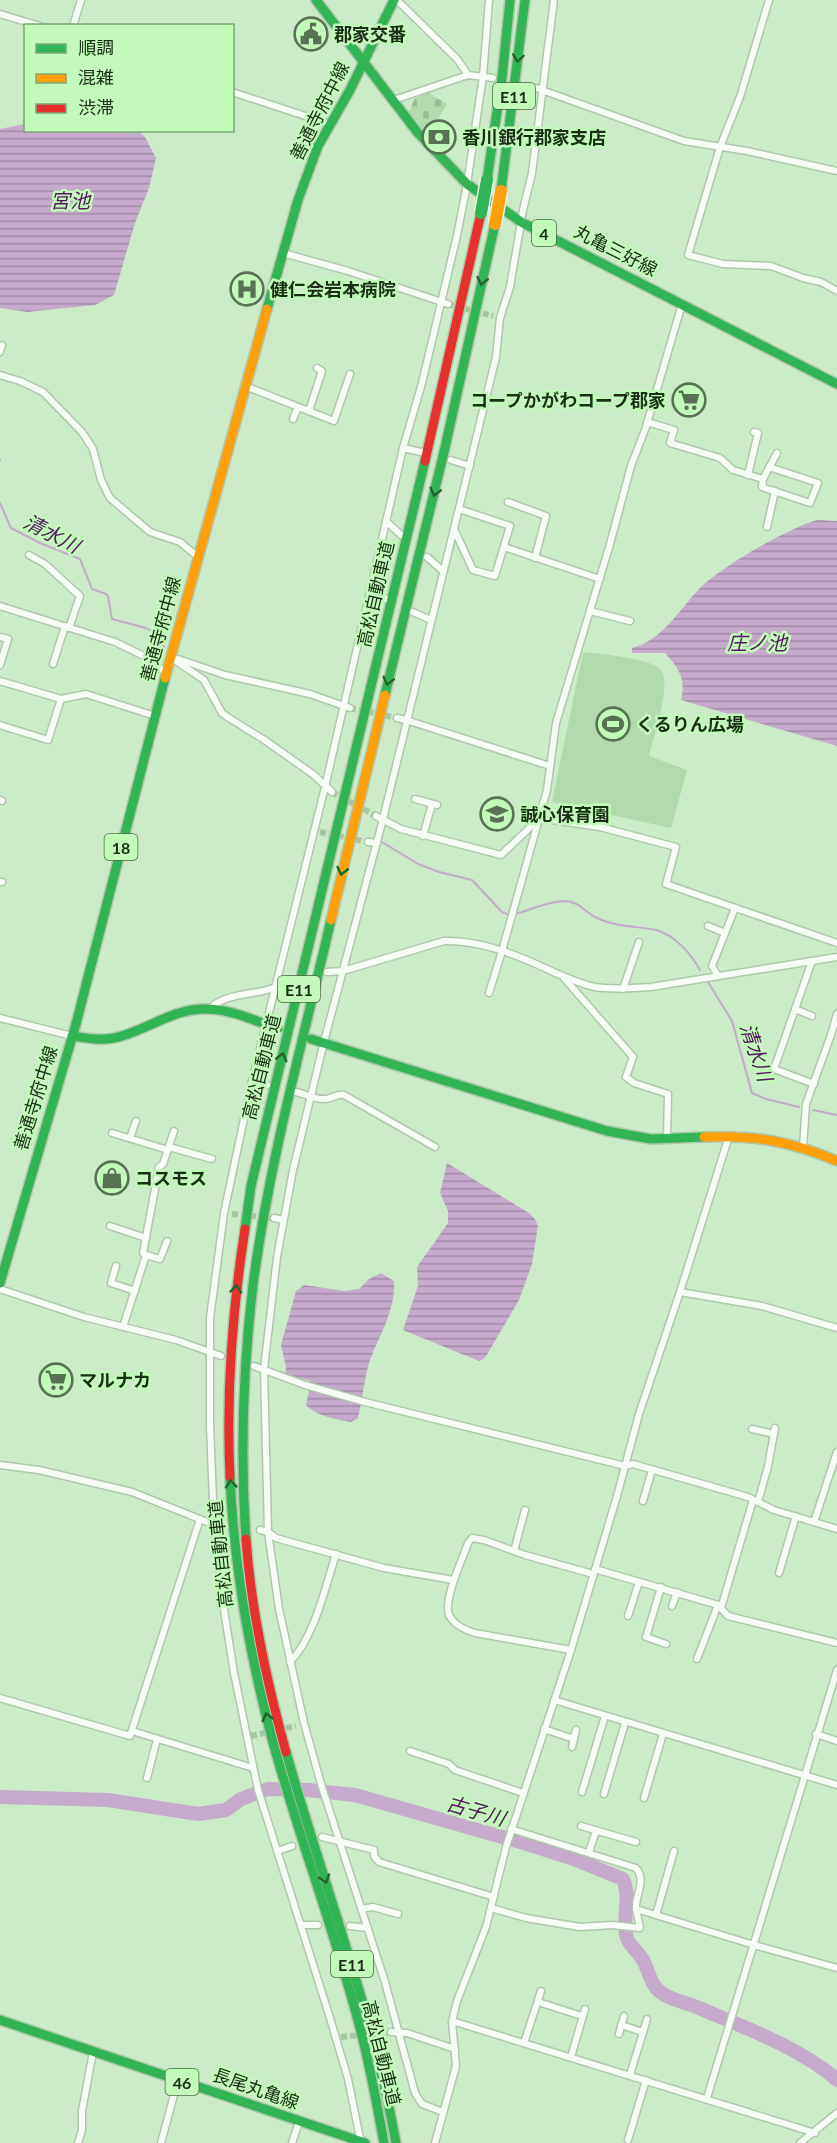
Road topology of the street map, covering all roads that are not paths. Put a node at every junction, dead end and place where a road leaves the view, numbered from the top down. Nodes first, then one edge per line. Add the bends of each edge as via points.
1 (81, 0) edge
2 (316, 0) edge
3 (396, 0) edge
4 (489, 0) edge
5 (510, 0) edge
6 (525, 0) edge
7 (554, 0) edge
8 (769, 0) edge
9 (0, 14) edge
10 (33, 24) edge
11 (74, 24) edge
12 (364, 62) junction
13 (468, 75) junction
14 (483, 76) junction
15 (493, 78) dead end
16 (539, 90) junction
17 (234, 93) edge
18 (394, 100) junction
19 (330, 124) junction
20 (720, 147) junction
21 (837, 171) edge
22 (467, 184) junction
23 (521, 222) junction
24 (283, 252) junction
25 (837, 291) edge
26 (445, 303) junction
27 (682, 304) junction
28 (317, 368) dead end
29 (350, 374) dead end
30 (0, 375) edge
31 (837, 384) edge
32 (245, 386) junction
33 (298, 407) junction
34 (309, 411) junction
35 (293, 419) dead end
36 (647, 422) junction
37 (754, 432) dead end
38 (403, 448) junction
39 (421, 452) dead end
40 (777, 453) dead end
41 (451, 460) dead end
42 (470, 466) junction
43 (769, 467) junction
44 (748, 474) junction
45 (763, 479) junction
46 (775, 491) junction
47 (508, 502) dead end
48 (459, 509) junction
49 (386, 521) junction
50 (767, 527) dead end
51 (454, 528) junction
52 (401, 535) dead end
53 (504, 547) junction
54 (29, 555) dead end
55 (198, 557) junction
56 (427, 558) dead end
57 (535, 558) junction
58 (444, 571) junction
59 (600, 579) junction
60 (369, 592) junction
61 (386, 599) dead end
62 (0, 606) edge
63 (590, 611) junction
64 (413, 612) dead end
65 (431, 620) junction
66 (630, 621) dead end
67 (67, 627) junction
68 (0, 637) edge
69 (170, 657) junction
70 (53, 664) dead end
71 (0, 665) edge
72 (166, 673) junction
73 (0, 681) edge
74 (61, 699) junction
75 (346, 707) junction
76 (155, 716) junction
77 (397, 718) tunnel mouth
78 (406, 720) junction
79 (0, 725) edge
80 (550, 766) junction
81 (325, 787) junction
82 (332, 792) tunnel mouth
83 (415, 799) dead end
84 (380, 818) junction
85 (539, 818) junction
86 (423, 836) junction
87 (368, 842) tunnel mouth
88 (377, 843) junction
89 (735, 908) junction
90 (708, 926) dead end
91 (725, 933) junction
92 (639, 942) dead end
93 (837, 943) edge
94 (502, 951) junction
95 (837, 957) edge
96 (812, 961) junction
97 (343, 970) junction
98 (327, 972) dead end
99 (718, 976) junction
100 (564, 978) junction
101 (290, 982) dead end
102 (276, 986) junction
103 (623, 989) junction
104 (489, 993) dead end
105 (209, 1009) junction
106 (795, 1009) junction
107 (837, 1014) edge
108 (812, 1016) dead end
109 (0, 1018) edge
110 (272, 1027) junction
111 (72, 1036) junction
112 (311, 1039) dead end
113 (324, 1042) junction
114 (252, 1081) junction
115 (814, 1084) junction
116 (267, 1085) dead end
117 (296, 1092) dead end
118 (311, 1096) junction
119 (136, 1121) dead end
120 (174, 1131) dead end
121 (112, 1133) dead end
122 (729, 1136) junction
123 (130, 1138) junction
124 (667, 1138) junction
125 (435, 1147) dead end
126 (803, 1147) junction
127 (168, 1149) junction
128 (212, 1159) dead end
129 (837, 1161) edge
130 (224, 1213) junction
131 (232, 1215) tunnel mouth
132 (273, 1218) tunnel mouth
133 (283, 1220) junction
134 (110, 1226) dead end
135 (146, 1238) junction
136 (167, 1241) dead end
137 (146, 1255) junction
138 (116, 1266) dead end
139 (0, 1283) edge
140 (0, 1289) edge
141 (135, 1291) junction
142 (680, 1292) junction
143 (123, 1327) junction
144 (837, 1328) edge
145 (209, 1351) junction
146 (221, 1356) dead end
147 (254, 1366) dead end
148 (264, 1369) junction
149 (752, 1429) dead end
150 (837, 1452) edge
151 (0, 1465) edge
152 (625, 1467) junction
153 (652, 1470) junction
154 (643, 1501) dead end
155 (756, 1501) junction
156 (525, 1510) dead end
157 (796, 1516) junction
158 (200, 1519) junction
159 (814, 1522) junction
160 (214, 1524) junction
161 (222, 1528) dead end
162 (837, 1529) edge
163 (260, 1530) dead end
164 (268, 1532) junction
165 (514, 1551) junction
166 (336, 1554) junction
167 (594, 1572) junction
168 (779, 1573) dead end
169 (453, 1580) junction
170 (639, 1582) junction
171 (661, 1587) junction
172 (677, 1592) junction
173 (672, 1606) dead end
174 (719, 1607) junction
175 (628, 1616) dead end
176 (837, 1643) edge
177 (666, 1644) dead end
178 (571, 1650) junction
179 (697, 1659) dead end
180 (290, 1662) junction
181 (837, 1670) edge
182 (829, 1696) junction
183 (0, 1698) edge
184 (837, 1698) edge
185 (554, 1700) junction
186 (605, 1716) junction
187 (304, 1723) junction
188 (625, 1723) junction
189 (296, 1726) tunnel mouth
190 (544, 1730) junction
191 (576, 1730) dead end
192 (132, 1731) junction
193 (663, 1734) junction
194 (816, 1734) junction
195 (157, 1739) junction
196 (574, 1739) junction
197 (837, 1741) edge
198 (572, 1747) dead end
199 (410, 1751) dead end
200 (253, 1768) junction
201 (287, 1773) junction
202 (805, 1775) junction
203 (147, 1778) dead end
204 (837, 1785) edge
205 (582, 1792) dead end
206 (523, 1793) junction
207 (604, 1794) dead end
208 (644, 1798) dead end
209 (581, 1826) dead end
210 (511, 1830) junction
211 (596, 1830) junction
212 (322, 1837) dead end
213 (339, 1840) junction
214 (636, 1842) dead end
215 (292, 1846) dead end
216 (278, 1851) junction
217 (674, 1851) dead end
218 (589, 1852) junction
219 (494, 1897) junction
220 (491, 1908) junction
221 (636, 1908) junction
222 (361, 1909) junction
223 (398, 1914) dead end
224 (656, 1915) junction
225 (302, 1925) junction
226 (318, 1925) dead end
227 (350, 1926) dead end
228 (368, 1928) junction
229 (754, 1945) junction
230 (837, 1968) edge
231 (541, 1991) dead end
232 (538, 2002) junction
233 (624, 2016) dead end
234 (647, 2019) dead end
235 (0, 2020) edge
236 (452, 2021) junction
237 (621, 2025) junction
238 (391, 2032) tunnel mouth
239 (643, 2032) junction
240 (399, 2033) junction
241 (619, 2034) dead end
242 (525, 2043) junction
243 (455, 2049) junction
244 (93, 2052) junction
245 (571, 2057) junction
246 (630, 2075) junction
247 (178, 2080) junction
248 (646, 2080) junction
249 (707, 2098) junction
250 (443, 2112) junction
251 (837, 2113) edge
252 (299, 2122) junction
253 (387, 2126) junction
254 (815, 2133) junction
255 (628, 2140) dead end
256 (78, 2143) edge
257 (161, 2143) edge
258 (292, 2143) edge
259 (363, 2143) edge
260 (384, 2143) edge
261 (396, 2143) edge
262 (435, 2143) edge
263 (800, 2143) edge

1 - 11 street
2 - 12 main road, 丸亀三好線 / 4
3 - 12 main road, 善通寺府中線 / 18
3 - 13 street via 457,59
4 - 14 street
201 -> 5 main road, 高松自動車道 / E11, bridge via 259,1689 235,1549 229,1370 238,1274 251,1186 481,213
6 -> 201 main road, 高松自動車道 / E11, bridge via 495,224 278,1150 254,1281 244,1386 247,1549
7 - 16 street
8 - 20 street via 740,97
9 - 10 street
12 - 18 main road, 丸亀三好線 / 4
12 - 19 main road, 善通寺府中線 / 18
13 - 14 street
13 - 18 street
14 - 15 street
14 - 22 street
16 - 20 street via 684,141
16 - 23 street via 532,173
17 - 19 street
18 - 22 main road, 丸亀三好線 / 4 via 418,133
19 - 24 main road, 善通寺府中線 / 18 via 304,182
20 - 21 street
20 - 25 street via 688,255 723,264 771,266
22 - 23 main road, 丸亀三好線 / 4
22 - 26 street
23 - 27 main road, 丸亀三好線 / 4
23 - 42 street via 510,287 496,317 496,357
24 - 26 street
24 - 32 main road, 善通寺府中線 / 18
26 - 38 street
27 - 31 main road, 丸亀三好線 / 4
27 - 36 street
28 - 34 street via 322,370
29 - 34 street via 334,421
30 - 55 street via 43,392 93,448 110,498 150,532 180,542
32 - 33 street
32 - 55 main road, 善通寺府中線 / 18
33 - 34 street
33 - 35 street
36 - 44 street via 674,430 670,443 720,458 733,470
36 - 59 street
37 - 44 street via 758,433
38 - 39 street
38 - 49 street
40 - 43 street
41 - 42 street
42 - 48 street
43 - 45 street
43 - 46 street via 818,483 810,503
44 - 45 street
45 - 46 street via 762,487
46 - 50 street
47 - 57 street via 546,516
48 - 51 street
48 - 53 street via 510,526
49 - 52 street
49 - 60 street
51 - 53 street via 473,570 495,576
51 - 58 street
53 - 57 street
54 - 67 street via 45,564 80,596
55 - 69 main road, 善通寺府中線 / 18
56 - 58 street
57 - 59 street
58 - 65 street
59 - 63 street
60 - 61 street
60 - 75 street
62 - 67 street
63 - 66 street
63 - 80 street via 556,723
64 - 65 street
65 - 78 street
67 - 70 street
67 - 72 street via 115,642 148,658
68 - 71 street via 8,639
69 - 72 main road, 善通寺府中線 / 18
69 - 75 street via 225,675 310,693
69 - 81 street via 204,680 229,718 314,775
72 - 76 main road, 善通寺府中線 / 18
73 - 74 street
74 - 76 street via 86,694
74 - 79 street via 48,740
75 - 81 street
76 - 111 main road, 善通寺府中線 / 18
77 - 78 street
78 - 80 street
78 - 84 street
80 - 85 street
81 - 82 street
81 - 102 street
83 - 86 street via 435,805
84 - 86 street
84 - 88 street
85 - 86 street via 501,855
85 - 89 street via 600,827 676,846 666,884
85 - 94 street
87 - 88 street
88 - 97 street
89 - 91 street
89 - 93 street
90 - 91 street
91 - 99 street via 712,966
92 - 103 street
94 - 97 street via 444,941
94 - 100 street
94 - 104 street
95 - 96 street
96 - 99 street
96 - 106 street
97 - 98 street
97 - 113 street
99 - 103 street
100 - 103 street via 595,987
100 - 124 street via 633,1057 626,1077 668,1094
101 - 102 street
102 - 105 street via 216,1002
102 - 110 street
105 - 110 main road
105 - 111 main road via 183,1012 117,1038
106 - 108 street
106 - 115 street via 774,1068
107 - 115 street
109 - 111 street
110 - 114 street
111 - 139 main road, 善通寺府中線 / 18
112 - 113 main road
113 - 118 street
113 - 124 main road via 585,1125 629,1136
114 - 116 street
114 - 130 street
115 - 126 street via 806,1104
117 - 118 street
118 - 125 street via 327,1099 344,1095
118 - 133 street
119 - 123 street
120 - 127 street
121 - 123 street
122 - 124 main road
122 - 126 main road via 763,1138
122 - 142 street
123 - 127 street
126 - 129 main road
127 - 128 street
127 - 135 street via 159,1167
130 - 131 street
130 - 145 street
132 - 133 street
133 - 148 street
134 - 135 street
135 - 137 street
136 - 137 street via 160,1260
137 - 141 street
138 - 141 street via 111,1283
140 - 143 street
141 - 143 street
142 - 144 street via 762,1306
142 - 152 street
143 - 145 street
145 - 146 street
145 - 160 street
147 - 148 street
148 - 152 street via 365,1402
148 - 164 street
149 - 155 street via 775,1431
150 - 159 street
151 - 158 street via 132,1492
152 - 153 street via 633,1464
152 - 167 street
153 - 154 street
153 - 155 street
155 - 157 street
155 - 174 street
156 - 165 street
157 - 159 street
157 - 168 street
158 - 160 street
158 - 192 street
159 - 162 street
160 - 161 street
160 - 200 street via 222,1597
163 - 164 street
164 - 166 street via 276,1538
164 - 180 street
165 - 167 street
165 - 169 street via 472,1538
166 - 169 street via 384,1568
166 - 180 street via 320,1605 300,1651
167 - 170 street
167 - 178 street
169 - 178 street via 449,1614 461,1628
170 - 171 street
170 - 175 street
171 - 172 street
171 - 177 street via 646,1637
172 - 173 street
172 - 174 street
174 - 176 street via 728,1616
174 - 179 street
178 - 185 street
180 - 187 street
181 - 182 street
182 - 184 street
182 - 194 street
183 - 192 street via 130,1736
185 - 186 street
185 - 190 street
186 - 188 street
186 - 205 street
187 - 189 street
187 - 213 street
188 - 193 street
188 - 207 street
190 - 196 street
190 - 206 street
191 - 196 street
192 - 195 street
193 - 202 street
193 - 208 street
194 - 197 street
194 - 202 street
195 - 200 street
195 - 203 street
196 - 198 street
199 - 206 street
200 - 216 street
201 - 253 main road, 高松自動車道 / E11 via 349,1953 384,2084
202 - 204 street
202 - 229 street
206 - 210 street
209 - 211 street
210 - 218 street
210 - 219 street
211 - 214 street
211 - 218 street
212 - 213 street
213 - 219 street via 374,1850 379,1862
213 - 222 street
215 - 216 street
216 - 225 street
217 - 224 street
218 - 221 street via 636,1868 641,1884
219 - 220 street
220 - 221 street via 580,1927 640,1928
220 - 236 street
221 - 224 street
222 - 223 street via 373,1907
222 - 228 street
224 - 229 street
225 - 226 street
225 - 259 street via 338,2038
227 - 228 street
228 - 240 street
229 - 230 street
229 - 249 street
231 - 232 street
232 - 242 street
232 - 245 street via 584,2012
233 - 237 street
234 - 239 street
235 - 244 main road, 長尾丸亀線 / 46
236 - 242 street
236 - 243 street
237 - 239 street
237 - 241 street
238 - 240 street
239 - 246 street
240 - 243 street
240 - 250 street via 418,2099
242 - 245 street
243 - 250 street via 454,2078
244 - 247 main road, 長尾丸亀線 / 46
244 - 256 street
245 - 246 street
246 - 248 street
247 - 252 main road, 長尾丸亀線 / 46
247 - 257 street
248 - 249 street
248 - 255 street
249 - 254 street
250 - 262 street
251 - 254 street
252 - 258 street
252 - 259 main road, 長尾丸亀線 / 46
253 - 260 main road, 高松自動車道 / E11
253 - 261 main road, 高松自動車道 / E11
254 - 263 street

